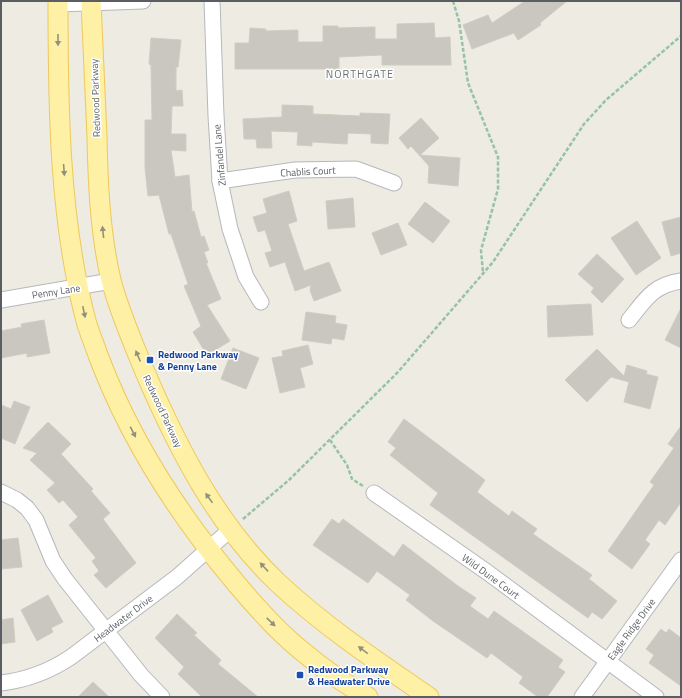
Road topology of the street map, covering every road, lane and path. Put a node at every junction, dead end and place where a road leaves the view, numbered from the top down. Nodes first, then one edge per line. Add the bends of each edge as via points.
1 (143, 1) edge
2 (212, 1) edge
3 (453, 1) edge
4 (58, 2) edge
5 (91, 2) edge
6 (681, 36) edge
7 (220, 181) junction
8 (394, 183) dead end
9 (484, 273) junction
10 (111, 281) junction
11 (681, 281) edge
12 (79, 287) junction
13 (1, 300) edge
14 (261, 302) dead end
15 (629, 320) dead end
16 (330, 440) junction
17 (1, 492) edge
18 (374, 493) joint
19 (231, 529) junction
20 (208, 550) junction
21 (681, 560) edge
22 (107, 631) junction
23 (608, 661) junction
24 (1, 683) edge
25 (162, 697) edge
26 (368, 697) edge
27 (429, 697) edge
28 (582, 697) edge
29 (656, 697) edge

1 - 5 street
2 - 7 street, Zinfandel Lane
3 - 9 path via 459,21 468,83 498,157 498,189 481,250
4 - 5 street
4 -> 12 main road via 67,219
10 -> 5 main road, Redwood Parkway via 98,173
6 - 9 path via 606,100 584,124
7 - 8 street, Chablis Court via 295,170 356,169
7 - 14 street, Zinfandel Lane via 230,229 246,277
9 - 16 path via 398,372
10 - 12 street, Penny Lane
19 -> 10 main road, Redwood Parkway via 198,483 165,419
11 - 15 street via 672,282 653,291
12 - 13 street, Penny Lane
12 -> 20 main road via 85,319 107,380 134,436 170,497
16 - 18 path via 347,465 352,479
16 - 19 path via 289,480
17 - 22 street via 27,508 36,520 53,561
18 - 23 street, Wild Dune Court
19 - 20 street, Headwater Drive
27 -> 19 main road, Redwood Parkway via 321,619 278,583
20 - 22 street, Headwater Drive
20 -> 26 main road via 259,610 302,652
21 - 23 street, Eagle Ridge Drive
22 - 24 street, Headwater Drive via 55,668 35,676
22 - 25 street via 141,675
23 - 28 street, Eagle Ridge Drive
23 - 29 street, Wild Dune Court

